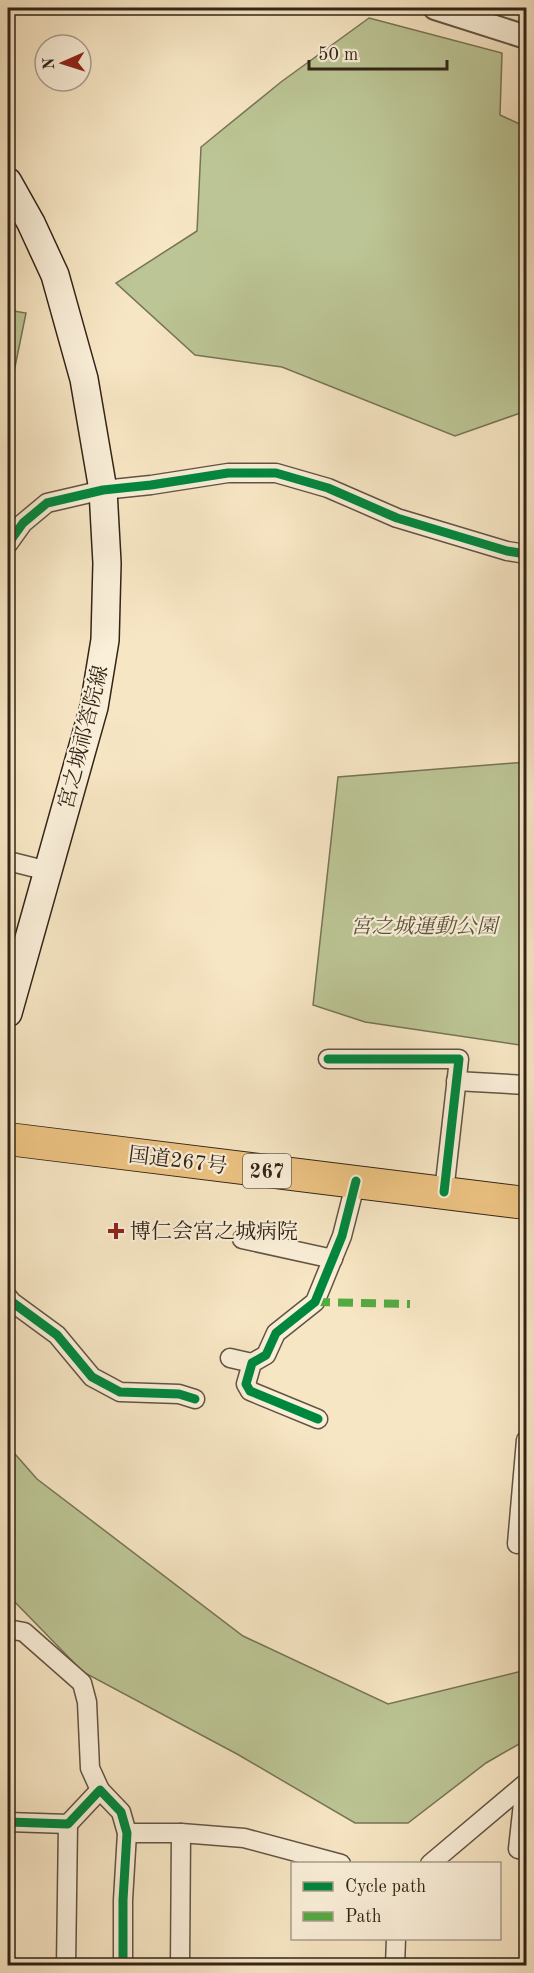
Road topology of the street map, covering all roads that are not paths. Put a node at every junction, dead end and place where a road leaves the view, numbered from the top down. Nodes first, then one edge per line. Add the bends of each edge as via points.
1 (435, 8) edge
2 (526, 37) edge
3 (8, 182) edge
4 (103, 490) junction
5 (8, 544) edge
6 (526, 554) edge
7 (8, 861) edge
8 (48, 871) junction
9 (8, 1013) edge
10 (328, 1059) dead end
11 (456, 1081) junction
12 (526, 1085) edge
13 (8, 1139) edge
14 (356, 1182) junction
15 (444, 1192) junction
16 (526, 1203) edge
17 (242, 1239) dead end
18 (333, 1259) junction
19 (8, 1297) edge
20 (231, 1358) dead end
21 (252, 1363) junction
22 (195, 1399) dead end
23 (318, 1419) dead end
24 (526, 1440) edge
25 (517, 1544) dead end
26 (8, 1629) edge
27 (526, 1784) edge
28 (100, 1790) junction
29 (8, 1822) edge
30 (68, 1824) junction
31 (127, 1833) junction
32 (180, 1833) junction
33 (526, 1850) edge
34 (337, 1862) edge
35 (431, 1862) edge
36 (396, 1940) edge
37 (66, 1965) edge
38 (123, 1965) edge
39 (180, 1965) edge
40 (395, 1965) edge

1 - 2 street
3 - 4 main road, 宮之城祁答院線 via 55,275 84,380
4 - 5 street via 47,503 23,523
4 - 6 street via 228,473 276,473 328,488 397,518
4 - 8 main road, 宮之城祁答院線 via 107,563 105,640 94,707
7 - 8 street
8 - 9 main road, 宮之城祁答院線
10 - 11 street via 459,1059
11 - 12 street
11 - 15 street
13 - 14 highway, 国道267号 / 267
14 - 15 highway, 国道267号 / 267
14 - 18 street
15 - 16 highway, 国道267号 / 267
17 - 18 street
18 - 21 street via 315,1302 276,1333 266,1355
19 - 22 street via 57,1335 92,1377 120,1392 179,1394
20 - 21 street
21 - 23 street via 246,1384 250,1391
24 - 25 street
26 - 28 street via 24,1632 82,1683 87,1702 90,1768
27 - 33 street via 518,1849
27 - 35 street
28 - 30 street
28 - 31 street via 121,1812
29 - 30 street
30 - 37 street
31 - 32 street
31 - 38 street
32 - 34 street via 244,1838
32 - 39 street
36 - 40 street

